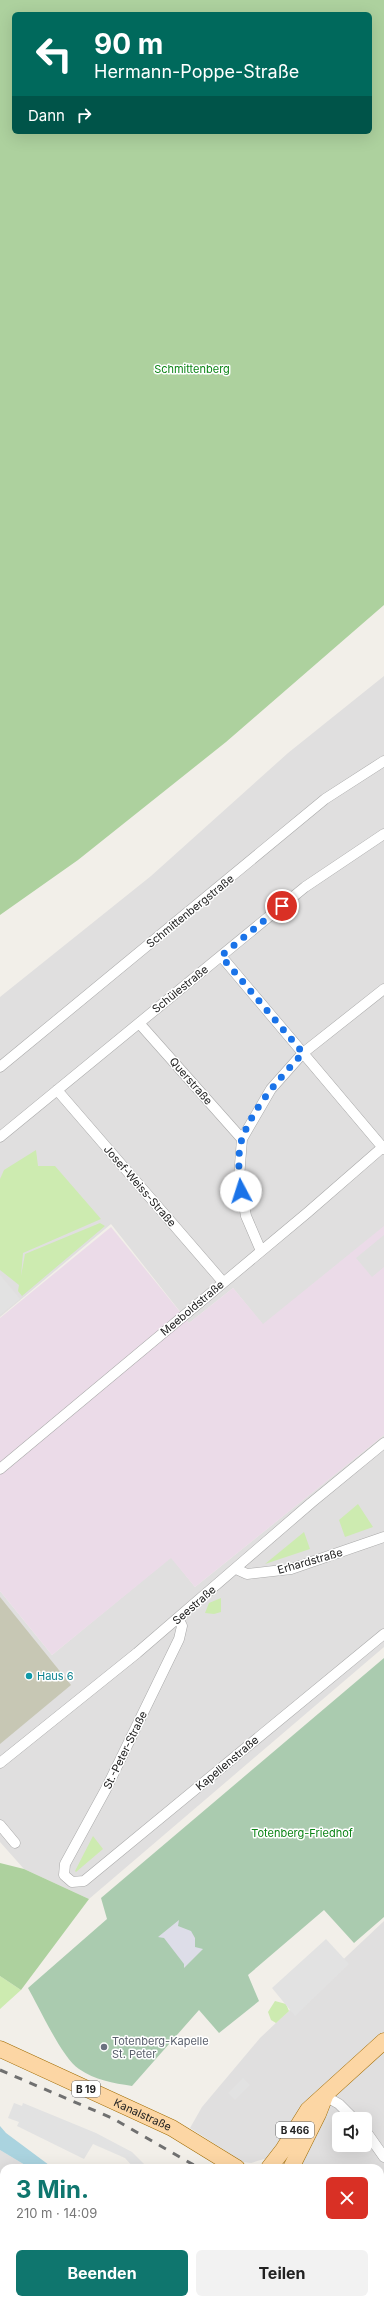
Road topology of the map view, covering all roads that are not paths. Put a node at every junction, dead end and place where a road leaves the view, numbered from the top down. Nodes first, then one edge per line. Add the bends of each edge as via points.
1 (384, 761) edge
2 (384, 834) edge
3 (221, 956) junction
4 (384, 989) edge
5 (139, 1022) junction
6 (303, 1053) junction
7 (0, 1067) edge
8 (57, 1090) junction
9 (0, 1137) edge
10 (242, 1139) junction
11 (384, 1147) edge
12 (261, 1250) junction
13 (223, 1282) junction
14 (384, 1443) edge
15 (0, 1469) edge
16 (384, 1537) edge
17 (236, 1569) junction
18 (178, 1618) junction
19 (384, 1634) edge
20 (0, 1763) edge
21 (0, 1824) edge
22 (15, 1843) dead end
23 (68, 1880) joint
24 (384, 2041) edge
25 (0, 2049) edge
26 (325, 2096) junction
27 (347, 2112) edge
28 (372, 2140) edge
29 (384, 2157) edge
30 (230, 2164) edge
31 (272, 2164) edge
32 (294, 2164) edge

1 - 7 street, Schmittenbergstraße via 326,799
2 - 3 street, Schülestraße via 305,887
3 - 5 street, Schülestraße
3 - 6 street
4 - 6 street
5 - 8 street, Schülestraße
5 - 10 street, Querstraße
6 - 10 street via 271,1089
6 - 11 street
8 - 9 street, Schülestraße
8 - 13 street, Josef-Weiss-Straße
10 - 12 street via 239,1178 246,1216
11 - 12 street, Meeboldstraße
12 - 13 street, Meeboldstraße
13 - 15 street, Meeboldstraße
14 - 17 street, Seestraße
16 - 17 street, Erhardstraße via 291,1569 247,1574
17 - 18 street, Seestraße
18 - 20 street, Seestraße
18 - 23 street, St.-Peter-Straße via 182,1626 179,1639 106,1789 65,1864 64,1871
19 - 23 street, Kapellenstraße via 84,1881 77,1883
21 - 22 street
24 - 26 main road, B 466 via 342,2077
25 - 30 main road, Kanalstraße / B 19 via 172,2128
26 - 27 street
26 - 31 main road, B 466 via 308,2110
26 - 32 main road, B 466
28 - 29 street

